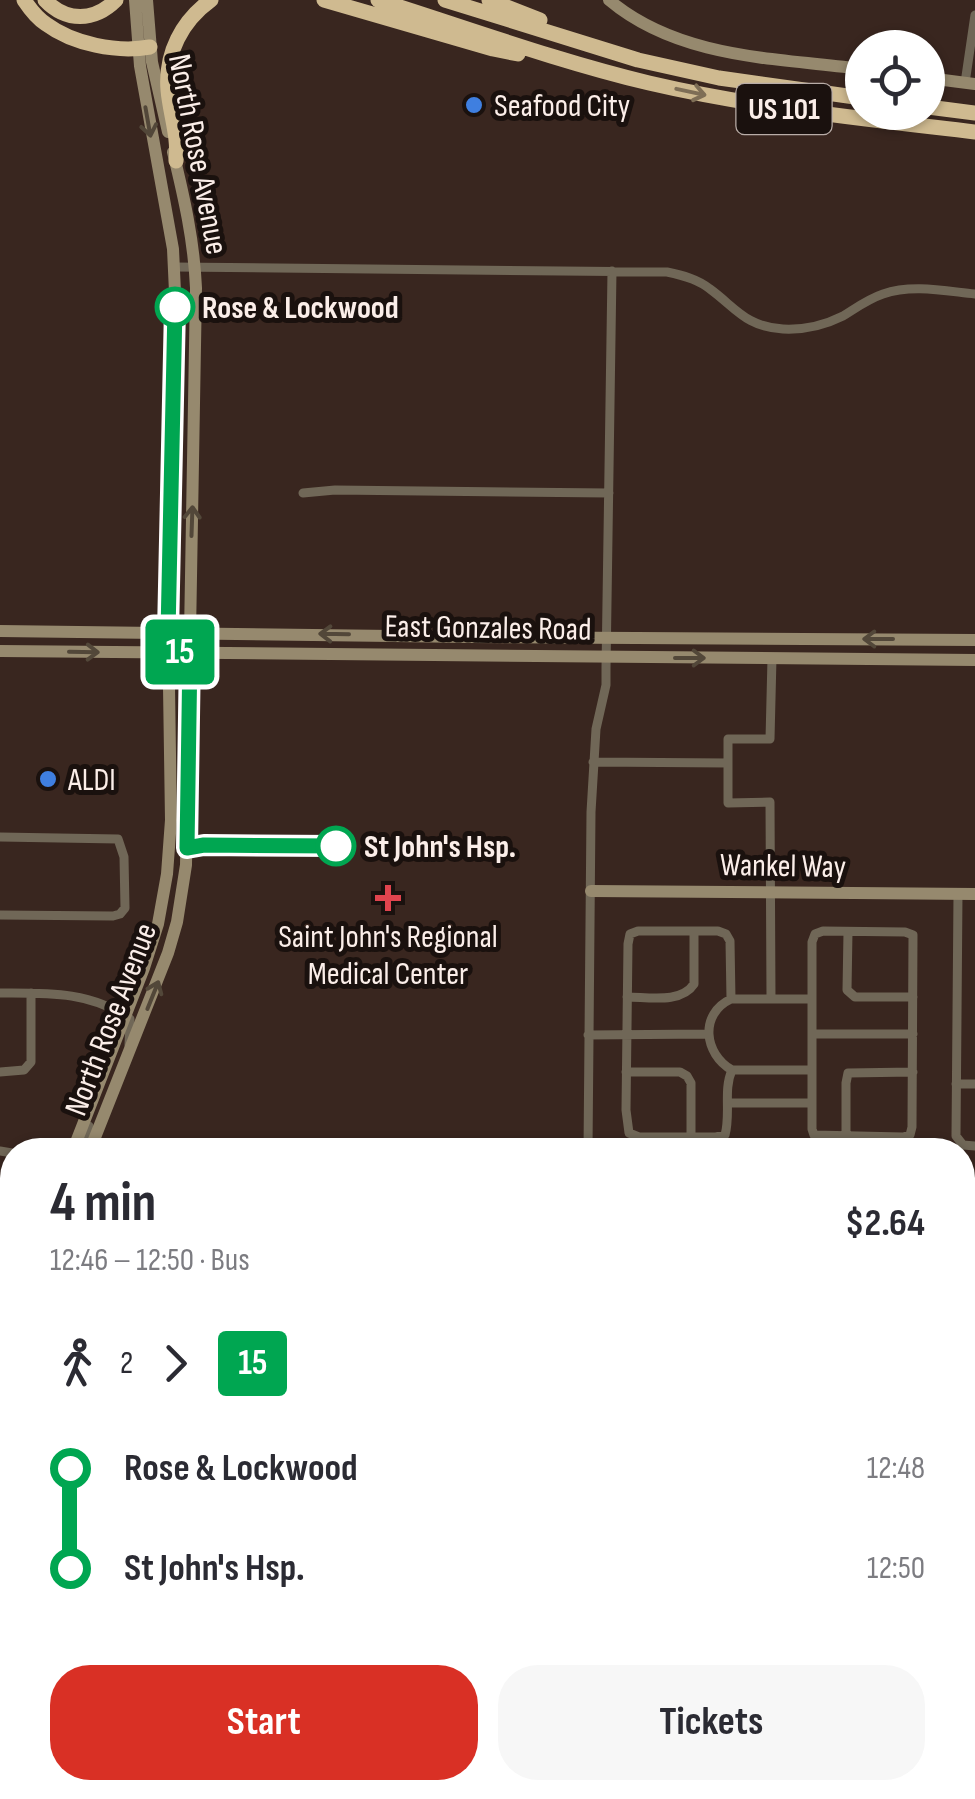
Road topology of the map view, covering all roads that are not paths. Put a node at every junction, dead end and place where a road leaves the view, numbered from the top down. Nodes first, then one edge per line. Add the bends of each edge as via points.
1 (24, 0) edge
2 (45, 0) edge
3 (116, 0) edge
4 (135, 0) edge
5 (147, 0) edge
6 (211, 0) edge
7 (324, 0) edge
8 (378, 0) edge
9 (445, 0) edge
10 (489, 0) edge
11 (609, 0) edge
12 (975, 15) edge
13 (563, 38) junction
14 (144, 48) junction
15 (845, 68) edge
16 (596, 69) junction
17 (945, 80) edge
18 (972, 83) edge
19 (845, 96) edge
20 (945, 108) edge
21 (975, 112) edge
22 (975, 132) edge
23 (176, 162) junction
24 (194, 266) junction
25 (174, 267) junction
26 (612, 271) junction
27 (975, 294) edge
28 (610, 492) junction
29 (303, 493) dead end
30 (168, 626) junction
31 (190, 626) junction
32 (0, 634) edge
33 (471, 637) junction
34 (607, 638) junction
35 (975, 640) edge
36 (0, 651) edge
37 (169, 652) junction
38 (384, 657) junction
39 (607, 657) junction
40 (772, 658) junction
41 (190, 660) junction
42 (975, 660) edge
43 (593, 762) junction
44 (728, 762) junction
45 (0, 837) edge
46 (591, 890) junction
47 (771, 892) junction
48 (958, 894) junction
49 (975, 894) edge
50 (0, 915) edge
51 (694, 931) junction
52 (848, 932) junction
53 (0, 993) edge
54 (31, 993) junction
55 (627, 996) junction
56 (913, 997) junction
57 (770, 998) junction
58 (812, 998) junction
59 (731, 999) junction
60 (124, 1015) junction
61 (627, 1034) junction
62 (708, 1034) junction
63 (812, 1034) junction
64 (913, 1034) junction
65 (588, 1035) junction
66 (129, 1052) junction
67 (732, 1070) junction
68 (812, 1070) junction
69 (0, 1072) edge
70 (626, 1072) junction
71 (913, 1072) junction
72 (956, 1084) junction
73 (975, 1084) edge
74 (96, 1090) junction
75 (728, 1102) junction
76 (812, 1103) junction
77 (691, 1136) junction
78 (846, 1137) junction
79 (78, 1138) edge
80 (85, 1138) edge
81 (93, 1138) edge
82 (588, 1138) edge
83 (958, 1138) edge

1 - 14 highway via 46,24 75,39
2 - 3 highway via 83,18
4 - 14 main road, North Rose Avenue
5 - 14 main road, North Rose Avenue
6 - 23 highway via 186,23 171,54
7 - 16 highway
8 - 16 highway, US 101
9 - 13 highway, US 101
10 - 13 highway via 542,21
11 - 15 main road via 648,27 703,48
12 - 18 street
13 - 19 highway, US 101 via 719,78
14 - 23 main road, North Rose Avenue
14 -> 25 main road, North Rose Avenue via 145,103
16 -> 22 highway, US 101 via 748,103
17 - 18 main road
20 - 21 highway
23 - 24 main road, North Rose Avenue
24 - 25 street
24 - 26 street
31 -> 24 main road, North Rose Avenue
25 - 30 main road, North Rose Avenue
26 - 27 street via 682,275 744,318 780,329 823,324 900,289
26 - 28 street
28 - 29 street
28 - 34 street
30 - 31 main road, East Gonzales Road
30 - 32 main road, East Gonzales Road
30 - 37 main road, North Rose Avenue
33 -> 31 main road, East Gonzales Road
31 - 41 main road, North Rose Avenue
33 - 34 main road, East Gonzales Road
33 - 38 main road via 459,644 398,644
35 -> 34 main road, East Gonzales Road
34 - 39 street
36 -> 37 main road, East Gonzales Road
37 - 41 main road, East Gonzales Road
37 - 60 main road, North Rose Avenue via 166,874 158,924
38 - 39 main road, East Gonzales Road
38 - 41 main road, East Gonzales Road
39 -> 40 main road, East Gonzales Road
39 - 43 street
40 - 42 main road, East Gonzales Road
40 - 44 street via 770,740 728,739
66 -> 41 main road, North Rose Avenue via 168,953 180,900 188,832
43 - 44 street
43 - 46 street
44 - 47 street via 728,802 770,802
45 - 50 street via 118,840 125,908 110,916
46 - 47 main road, Wankel Way
46 - 65 street
47 - 48 main road, Wankel Way
47 - 57 street
48 - 49 main road, Wankel Way
48 - 72 street
51 - 55 street via 690,991
51 - 55 street via 630,934
51 - 59 street via 724,933 730,942
52 - 56 street via 847,990 855,997
52 - 56 street via 913,935
52 - 58 street via 814,934
53 - 54 street
54 - 60 street via 70,994
54 - 69 street via 31,1062 24,1070
55 - 61 street
56 - 64 street
57 - 58 street
57 - 59 street
58 - 63 street
59 - 62 street via 714,1013
60 - 66 street via 132,1022
60 - 74 main road, North Rose Avenue
61 - 62 street
61 - 65 street
61 - 70 street
62 - 67 street via 715,1055
63 - 64 street
63 - 68 street
64 - 71 street
65 - 82 street
66 - 81 main road, North Rose Avenue
67 - 68 street
67 - 75 street
68 - 76 street
70 - 77 street via 687,1076
70 - 77 street via 630,1134
71 - 78 street via 910,1132
71 - 78 street via 848,1073
72 - 73 street
72 - 83 street
74 - 79 main road, North Rose Avenue
74 - 80 street
75 - 76 street
75 - 77 street via 725,1135
76 - 78 street via 815,1136

